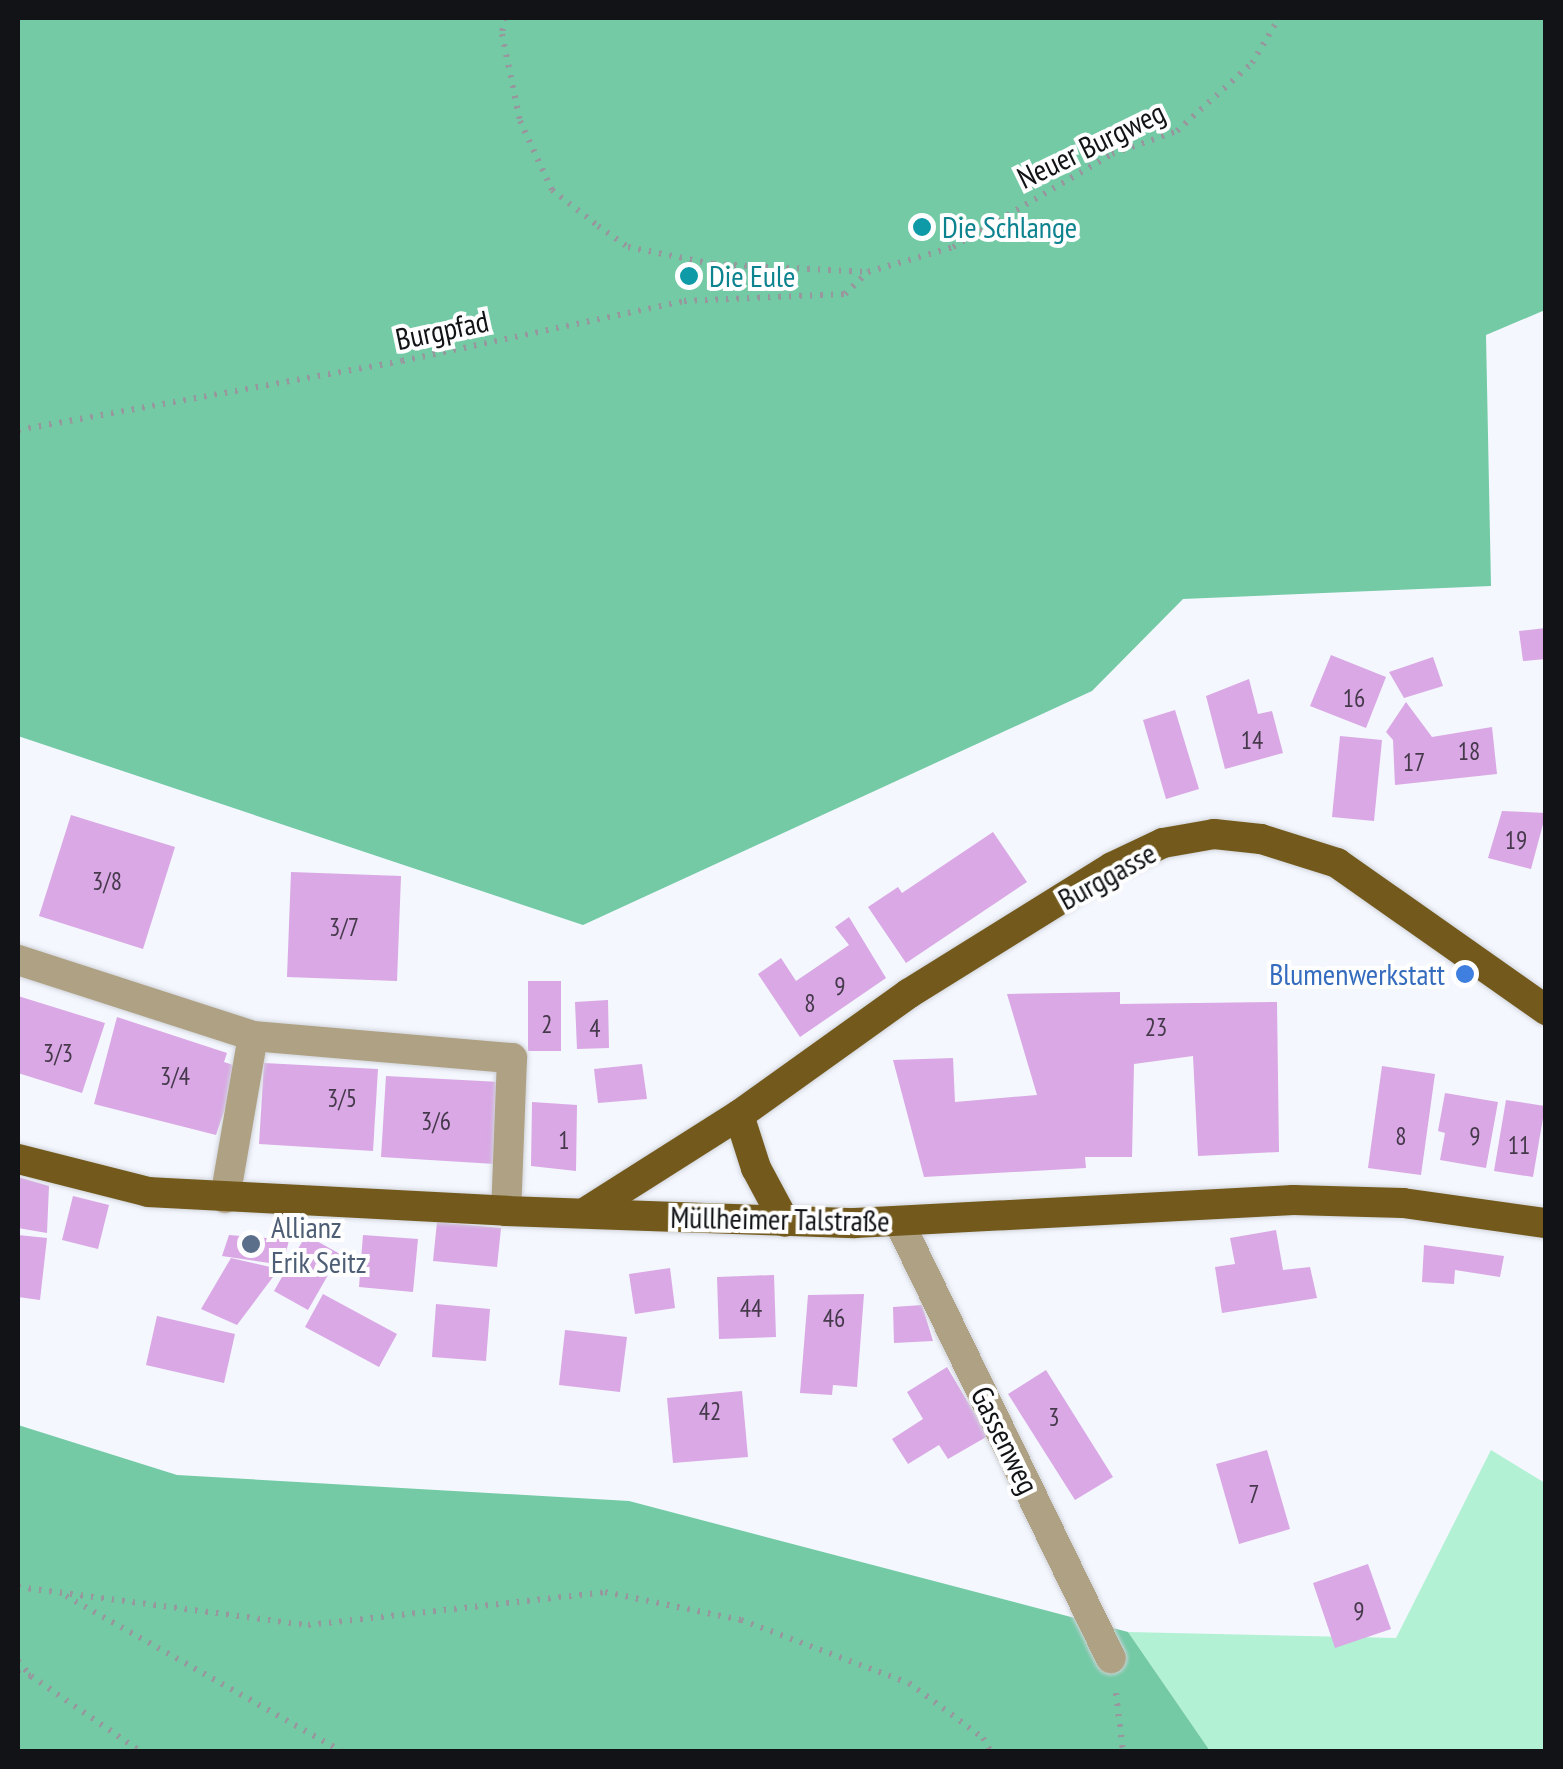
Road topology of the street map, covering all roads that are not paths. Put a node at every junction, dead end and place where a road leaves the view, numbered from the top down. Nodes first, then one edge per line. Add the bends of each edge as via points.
1 (18, 960) edge
2 (1546, 1010) edge
3 (253, 1036) junction
4 (739, 1115) junction
5 (18, 1159) edge
6 (225, 1198) junction
7 (506, 1211) junction
8 (586, 1212) junction
9 (784, 1222) junction
10 (899, 1222) junction
11 (1546, 1222) edge
12 (1112, 1658) road end

1 - 3 lane
2 - 4 main road, Burggasse via 1336,863 1261,838 1214,834 1163,844 1112,867 908,994
3 - 6 lane
3 - 7 lane via 512,1058
4 - 8 main road, Burggasse
4 - 9 main road
5 - 6 main road, Müllheimer Talstraße via 148,1192
6 - 7 main road, Müllheimer Talstraße
7 - 8 main road, Müllheimer Talstraße
8 - 9 main road, Müllheimer Talstraße
9 - 10 main road, Müllheimer Talstraße
10 - 11 main road, Müllheimer Talstraße via 1293,1200 1403,1202
10 - 12 lane, Gassenweg

